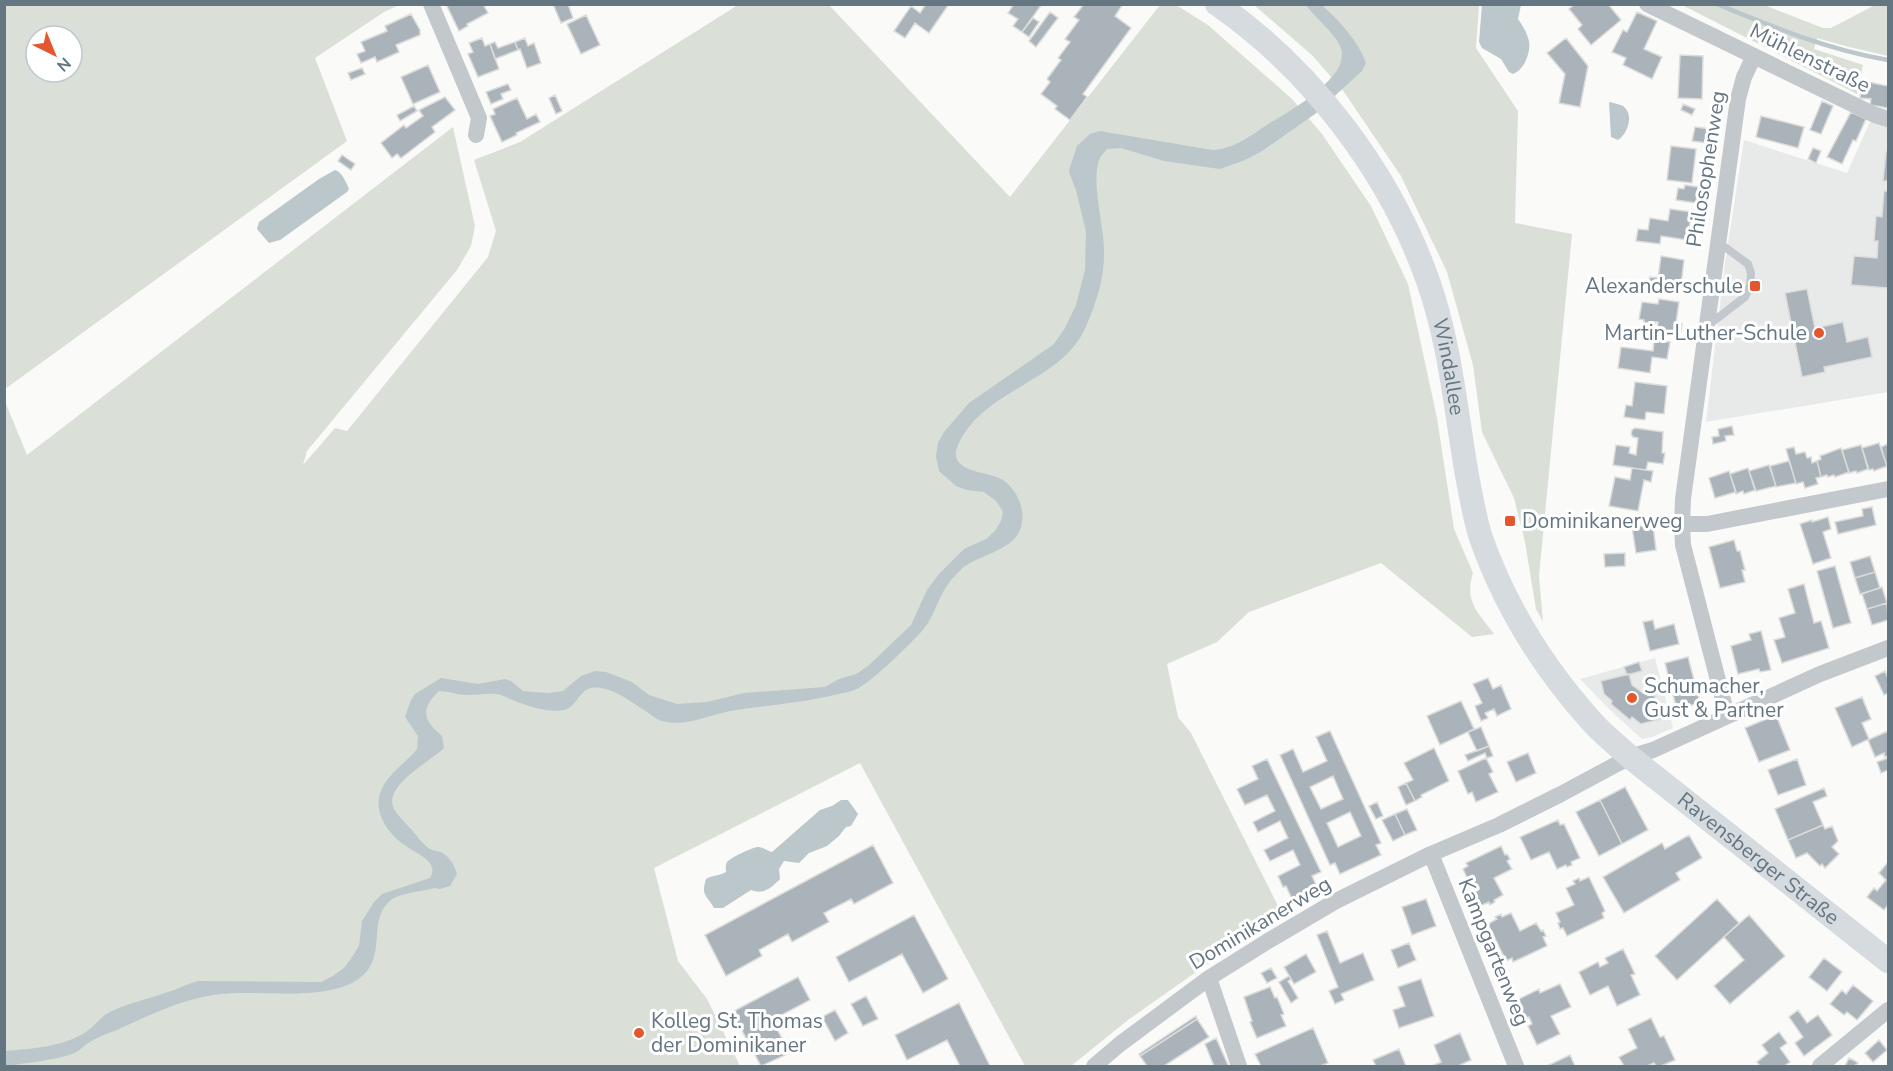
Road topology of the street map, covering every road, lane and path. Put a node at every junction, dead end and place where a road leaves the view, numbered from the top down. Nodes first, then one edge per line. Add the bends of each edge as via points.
1 (431, 4) edge
2 (1217, 4) edge
3 (1647, 4) edge
4 (1754, 56) junction
5 (1888, 119) edge
6 (476, 135) dead end
7 (1718, 242) junction
8 (1707, 326) junction
9 (1888, 489) edge
10 (1682, 524) junction
11 (1888, 648) edge
12 (1727, 715) junction
13 (1630, 757) junction
14 (1431, 854) junction
15 (1888, 961) edge
16 (1209, 978) junction
17 (1888, 1010) edge
18 (1094, 1066) edge
19 (1239, 1066) edge
20 (1516, 1066) edge
21 (1820, 1066) edge

1 - 6 street via 479,118
2 - 13 main road, Windallee via 1311,86 1392,198 1428,281 1447,349 1468,482 1481,537 1500,583 1528,638 1563,686 1594,724
3 - 4 street, Mühlenstraße
4 - 5 street, Mühlenstraße
4 - 7 street, Philosophenweg via 1738,99
7 - 8 street, Philosophenweg
7 - 8 lane via 1748,264 1750,286 1740,302
8 - 10 street, Philosophenweg
9 - 10 street via 1707,524
10 - 12 street, Philosophenweg via 1683,545
11 - 12 street, Dominikanerweg
12 - 13 street, Dominikanerweg
13 - 14 street, Dominikanerweg via 1499,825
13 - 15 main road, Ravensberger Straße
14 - 16 street, Dominikanerweg via 1336,901
14 - 20 street, Kampgartenweg
16 - 18 street, Dominikanerweg
16 - 19 street
17 - 21 street

